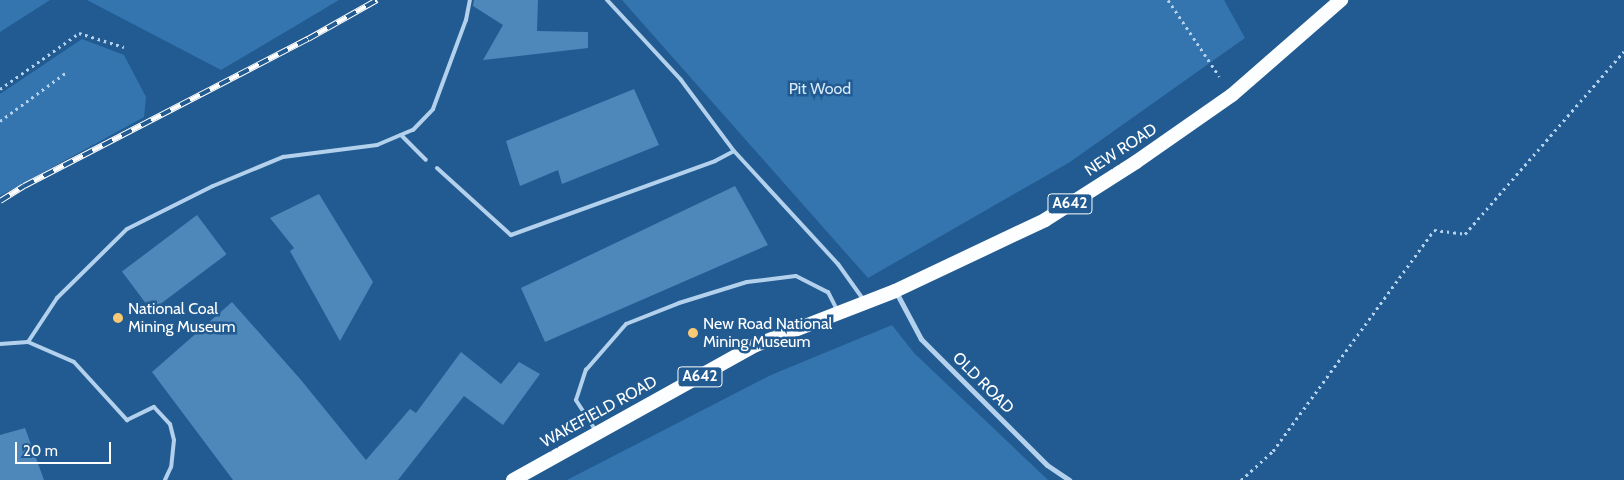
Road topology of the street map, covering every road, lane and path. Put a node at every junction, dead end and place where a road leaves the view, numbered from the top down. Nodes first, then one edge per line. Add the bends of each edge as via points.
1 (470, 0) edge
2 (607, 0) edge
3 (1168, 0) edge
4 (1341, 0) edge
5 (124, 47) dead end
6 (1624, 50) edge
7 (68, 71) dead end
8 (0, 89) edge
9 (1232, 95) junction
10 (0, 121) edge
11 (401, 135) junction
12 (734, 151) junction
13 (426, 160) dead end
14 (437, 168) dead end
15 (895, 291) junction
16 (866, 303) junction
17 (838, 314) junction
18 (28, 342) junction
19 (0, 344) edge
20 (598, 433) junction
21 (165, 480) edge
22 (512, 480) edge
23 (1069, 480) edge
24 (1241, 480) edge

1 - 11 lane via 466,20 433,109 413,130
2 - 12 lane via 681,80
3 - 9 path
4 - 9 highway, NEW ROAD / A642
5 - 8 path via 79,33
6 - 24 path via 1464,234 1434,230 1273,451
7 - 10 path
9 - 15 highway, NEW ROAD / A642 via 1045,220
11 - 13 lane
11 - 18 lane via 377,145 283,157 213,186 127,229 57,298
12 - 14 lane via 715,162 511,235
12 - 16 lane via 838,264
15 - 16 highway, WAKEFIELD ROAD / A642
15 - 23 street, OLD ROAD via 921,339 1047,465
16 - 17 highway, WAKEFIELD ROAD / A642
17 - 20 highway, WAKEFIELD ROAD / A642 via 756,346
17 - 20 lane via 828,292 796,276 747,282 626,324 586,370 576,400
18 - 19 lane
18 - 21 lane via 74,362 127,420 154,407 159,412 170,424 174,440
20 - 22 highway, WAKEFIELD ROAD / A642

